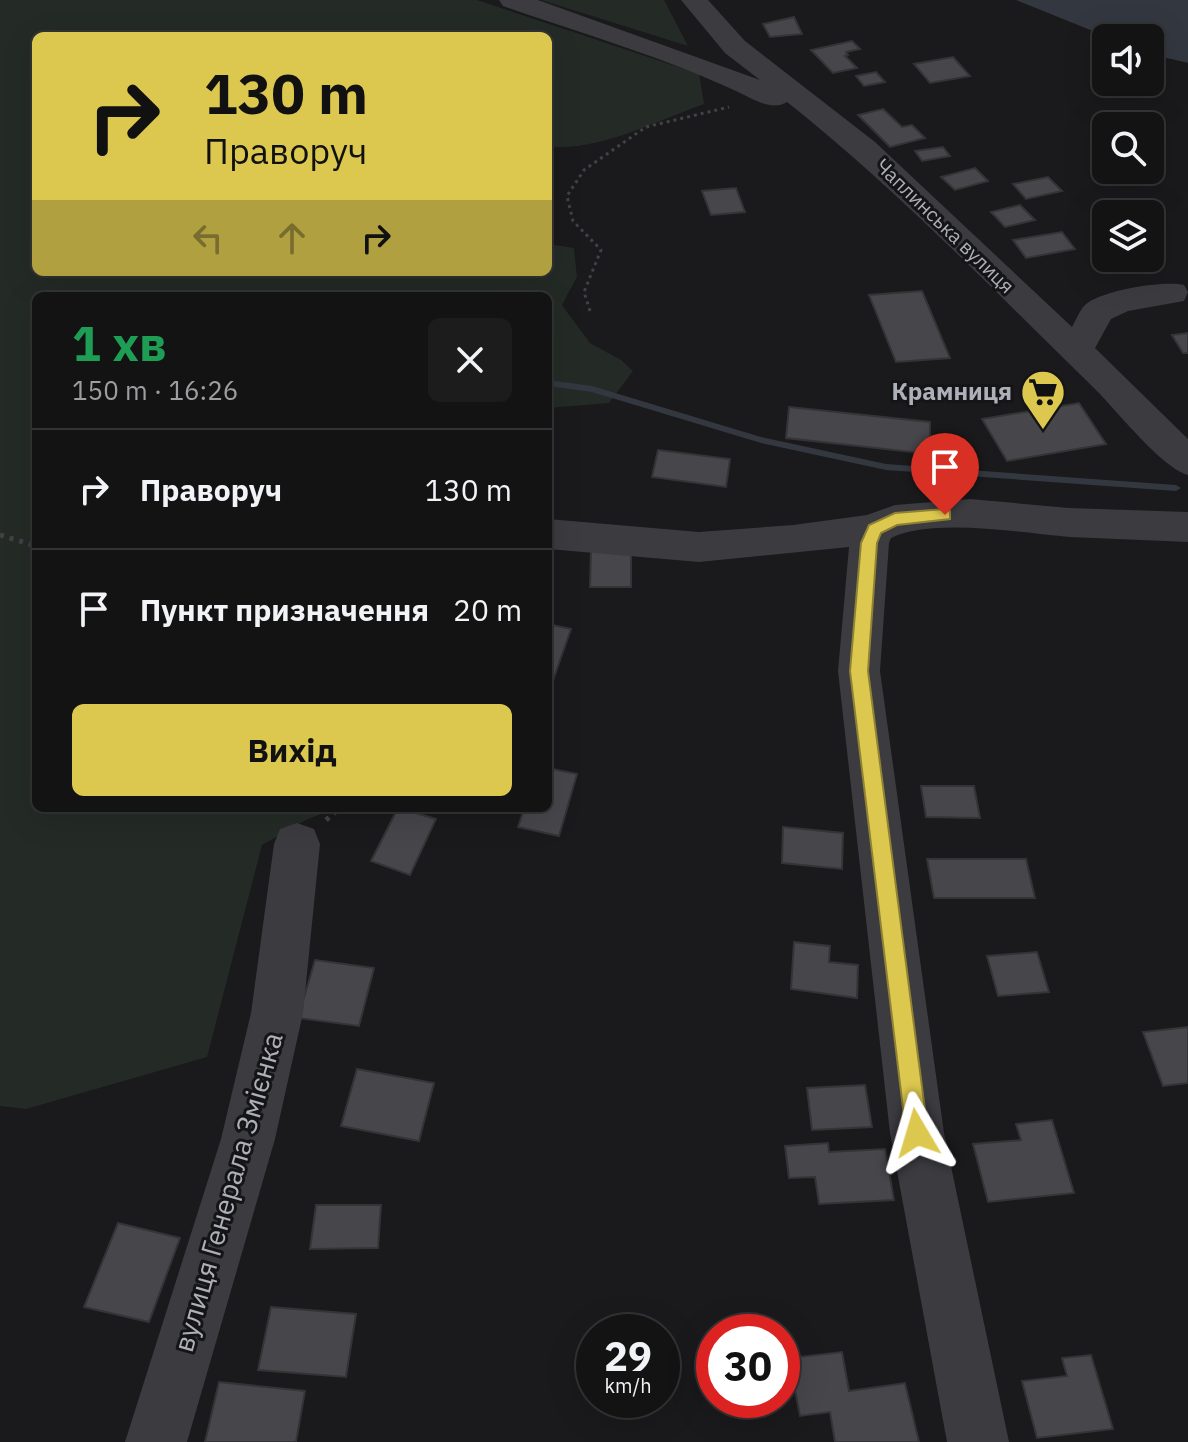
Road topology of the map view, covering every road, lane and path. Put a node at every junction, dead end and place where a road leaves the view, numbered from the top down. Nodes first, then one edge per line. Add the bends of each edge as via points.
1 (512, 0) edge
2 (694, 0) edge
3 (768, 94) junction
4 (864, 148) junction
5 (1172, 293) dead end
6 (590, 311) dead end
7 (1075, 352) junction
8 (1188, 462) edge
9 (1188, 527) edge
10 (874, 529) junction
11 (552, 534) edge
12 (0, 535) edge
13 (32, 545) edge
14 (297, 844) dead end
15 (156, 1442) edge
16 (978, 1442) edge

1 - 3 street
2 - 4 street, Чаплинська вулиця via 735,47
3 - 4 street
3 - 6 path via 646,127 584,170 567,196 573,221 601,250 584,292
4 - 7 street, Чаплинська вулиця
5 - 7 street via 1120,302 1098,312
7 - 8 street, Чаплинська вулиця
9 - 10 street via 970,513 895,519
10 - 11 street via 699,547
10 - 16 street via 859,671 917,1133
12 - 13 path
14 - 15 street, вулиця Генерала Змієнка via 277,1013 252,1125

